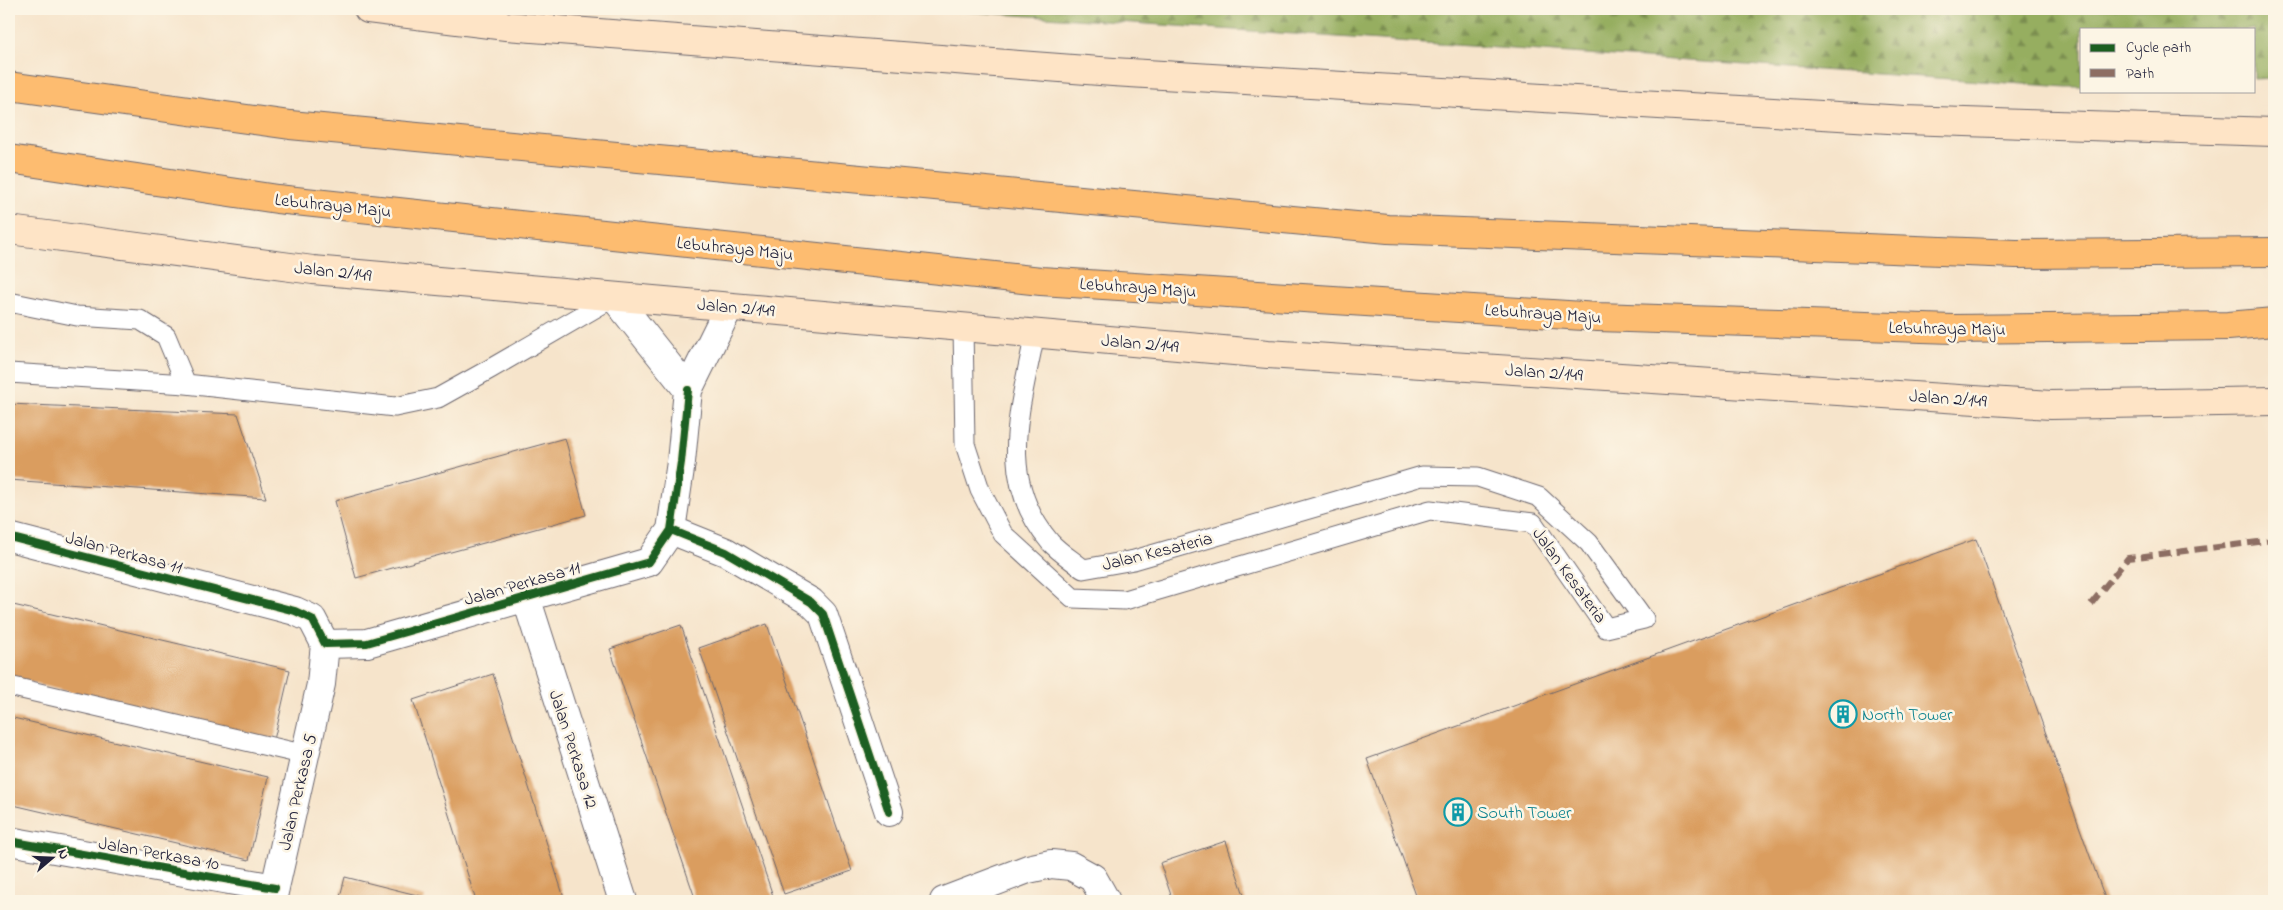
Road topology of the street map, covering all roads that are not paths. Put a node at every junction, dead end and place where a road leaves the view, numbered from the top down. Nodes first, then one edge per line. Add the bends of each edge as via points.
1 (368, 9) edge
2 (9, 86) edge
3 (2274, 132) edge
4 (9, 159) edge
5 (9, 230) edge
6 (2274, 252) edge
7 (614, 296) junction
8 (9, 302) edge
9 (730, 307) junction
10 (2274, 322) edge
11 (963, 327) junction
12 (1035, 333) junction
13 (9, 374) edge
14 (186, 384) junction
15 (688, 390) junction
16 (2274, 401) edge
17 (671, 530) junction
18 (9, 537) edge
19 (526, 597) junction
20 (324, 644) junction
21 (9, 686) edge
22 (306, 755) junction
23 (889, 812) dead end
24 (9, 841) edge
25 (274, 895) edge
26 (623, 901) edge
27 (944, 901) edge
28 (1106, 901) edge

1 - 3 main road via 506,26 1113,72 1905,120
2 - 6 highway via 290,125 1388,229 2016,254
4 - 10 highway, Lebuhraya Maju via 277,199 1041,281 1598,317 1953,330 2228,326
5 - 7 main road, Jalan 2/149 via 313,270
7 - 9 main road, Jalan 2/149
7 - 14 lane via 438,398 395,407
7 - 15 street
8 - 14 lane via 77,316 140,320 166,336
9 - 11 main road, Jalan 2/149
9 - 15 street
11 - 12 main road, Jalan 2/149
11 - 12 lane, Jalan Kesateria via 965,444 980,490 1002,534 1073,598 1125,600 1430,510 1533,523 1606,628 1644,619 1589,543 1539,497 1478,477 1422,476 1134,560 1083,569 1051,543 1030,515 1017,476 1016,432
12 - 16 main road, Jalan 2/149 via 1268,354 2051,405
13 - 14 lane
15 - 17 street
17 - 19 street, Jalan Perkasa 11 via 649,562
17 - 23 street via 726,552 811,602 823,614
18 - 20 street, Jalan Perkasa 11 via 295,611 312,620
19 - 20 street, Jalan Perkasa 11 via 367,643
19 - 26 street, Jalan Perkasa 12
20 - 22 street, Jalan Perkasa 5 via 321,684
21 - 22 lane
22 - 25 street, Jalan Perkasa 5
24 - 25 street, Jalan Perkasa 10
27 - 28 street via 1051,864 1072,866 1094,878

